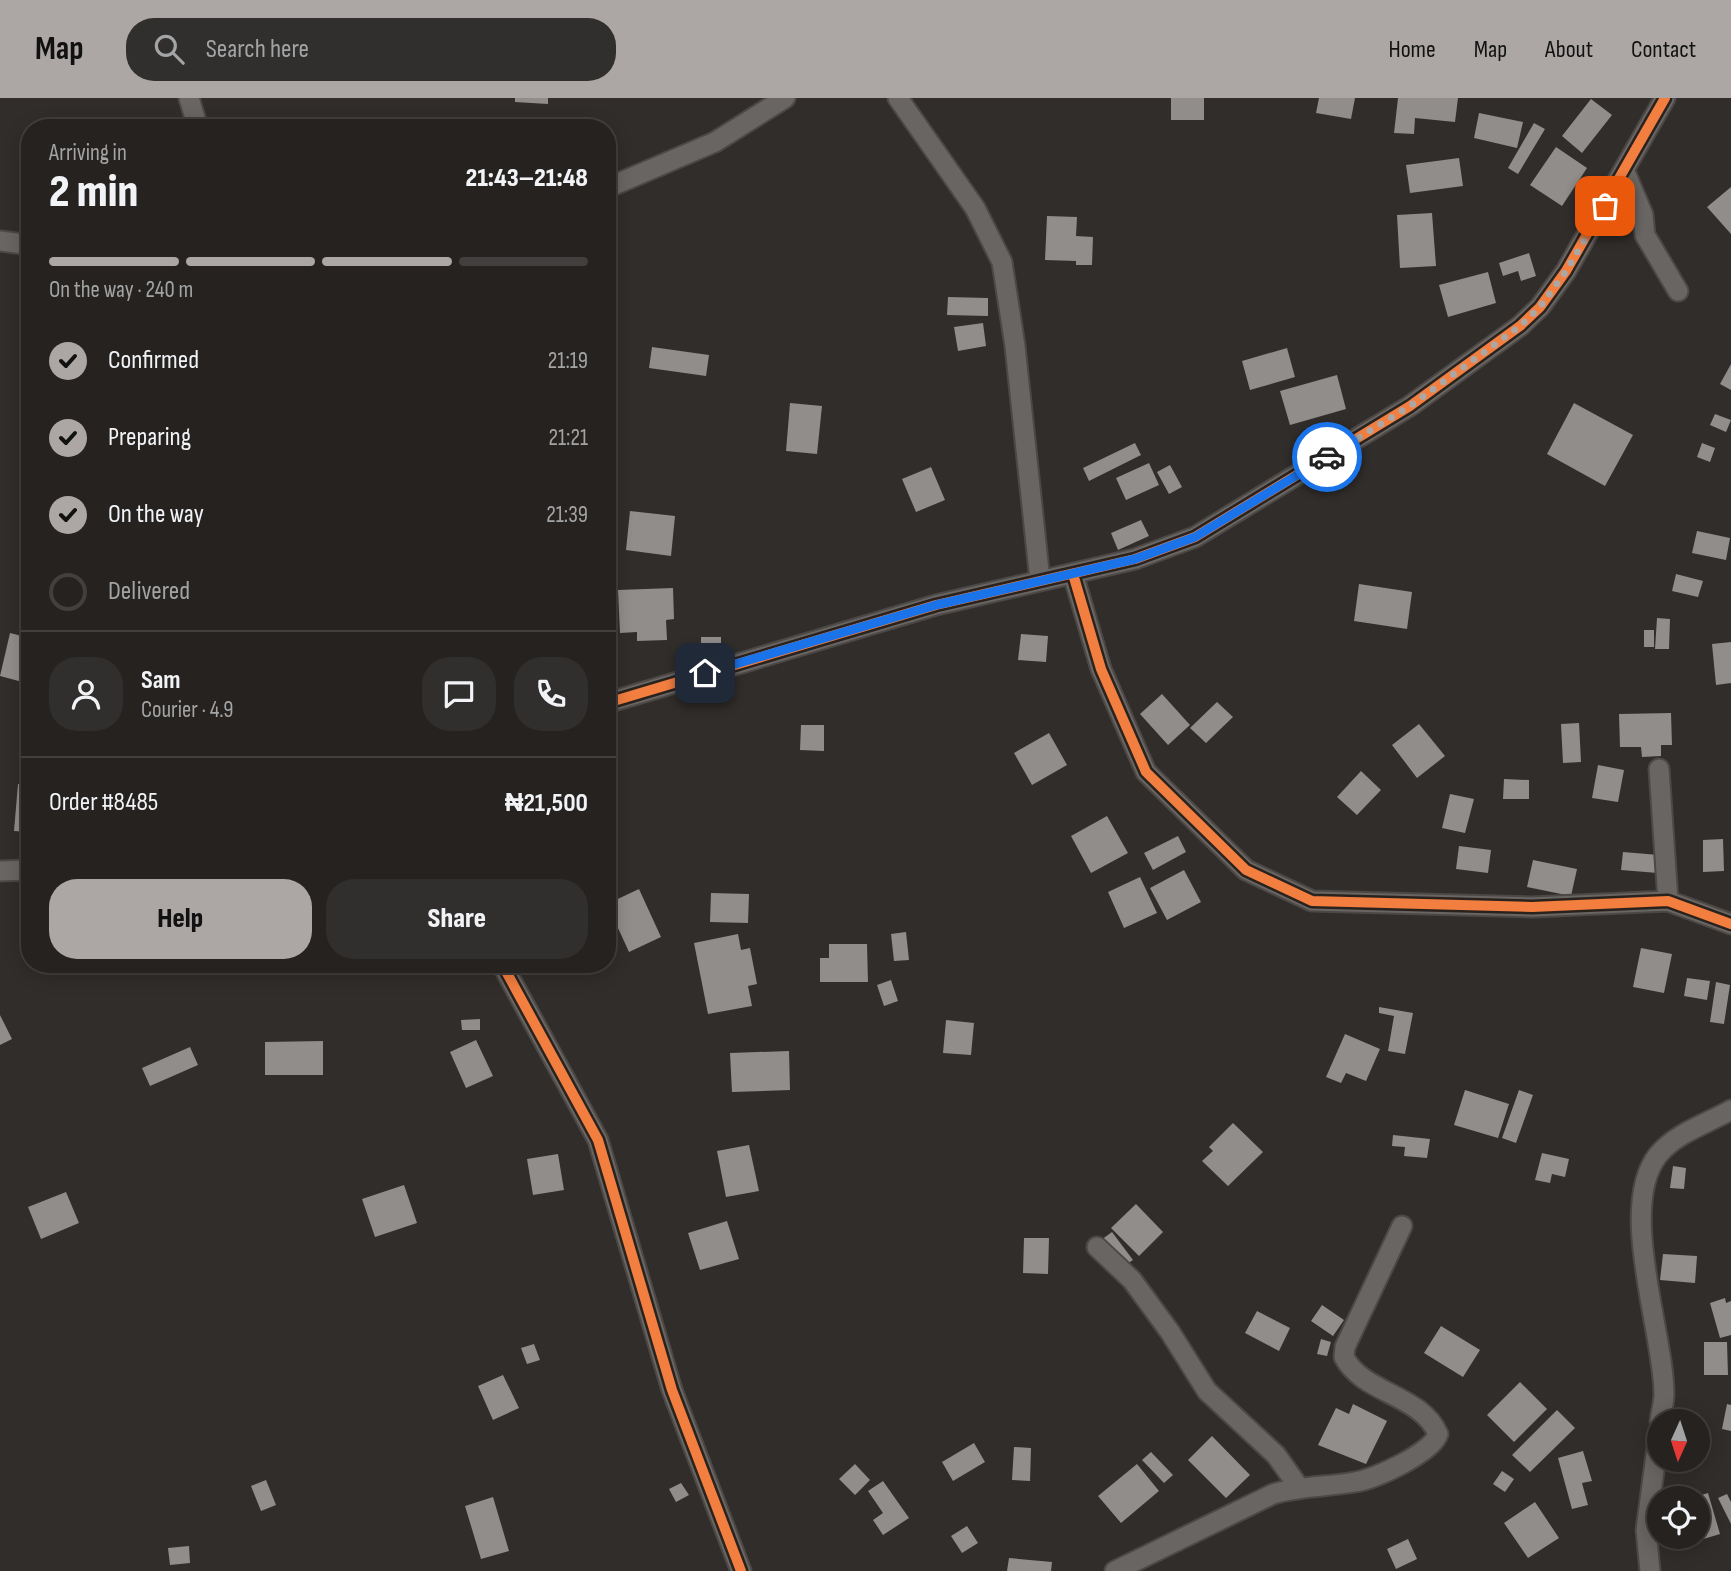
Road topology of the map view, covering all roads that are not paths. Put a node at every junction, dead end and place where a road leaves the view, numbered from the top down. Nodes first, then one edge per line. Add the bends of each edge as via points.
1 (189, 98) edge
2 (785, 98) edge
3 (898, 98) edge
4 (1665, 98) edge
5 (195, 119) edge
6 (1625, 172) junction
7 (616, 184) edge
8 (0, 241) edge
9 (21, 244) edge
10 (1678, 291) dead end
11 (1073, 574) junction
12 (1040, 582) junction
13 (616, 700) edge
14 (1659, 769) dead end
15 (21, 870) edge
16 (0, 871) edge
17 (1668, 901) junction
18 (1731, 924) edge
19 (507, 973) edge
20 (1731, 1110) edge
21 (1402, 1226) dead end
22 (1097, 1247) dead end
23 (1662, 1409) edge
24 (1654, 1472) edge
25 (1298, 1486) junction
26 (741, 1571) edge
27 (1115, 1571) edge
28 (1650, 1571) edge

1 - 5 street
2 - 7 street via 715,142
3 - 12 street via 975,208 1002,262 1016,346
4 - 6 street
6 - 10 street via 1643,215 1645,235
6 - 11 street via 1540,307 1511,333 1410,406 1195,537 1135,559
8 - 9 street
11 - 12 street
11 - 17 street via 1101,669 1146,772 1246,870 1312,901 1532,907
12 - 13 street via 936,605
14 - 17 street
15 - 16 street
17 - 18 street
19 - 26 street via 598,1140 672,1390
20 - 23 street via 1675,1139 1657,1157 1647,1177 1644,1252 1664,1394
21 - 25 street via 1344,1357 1357,1374 1427,1416 1438,1434 1436,1442 1358,1482
22 - 25 street via 1132,1280 1207,1391 1276,1455
24 - 28 street via 1646,1530
25 - 27 street

